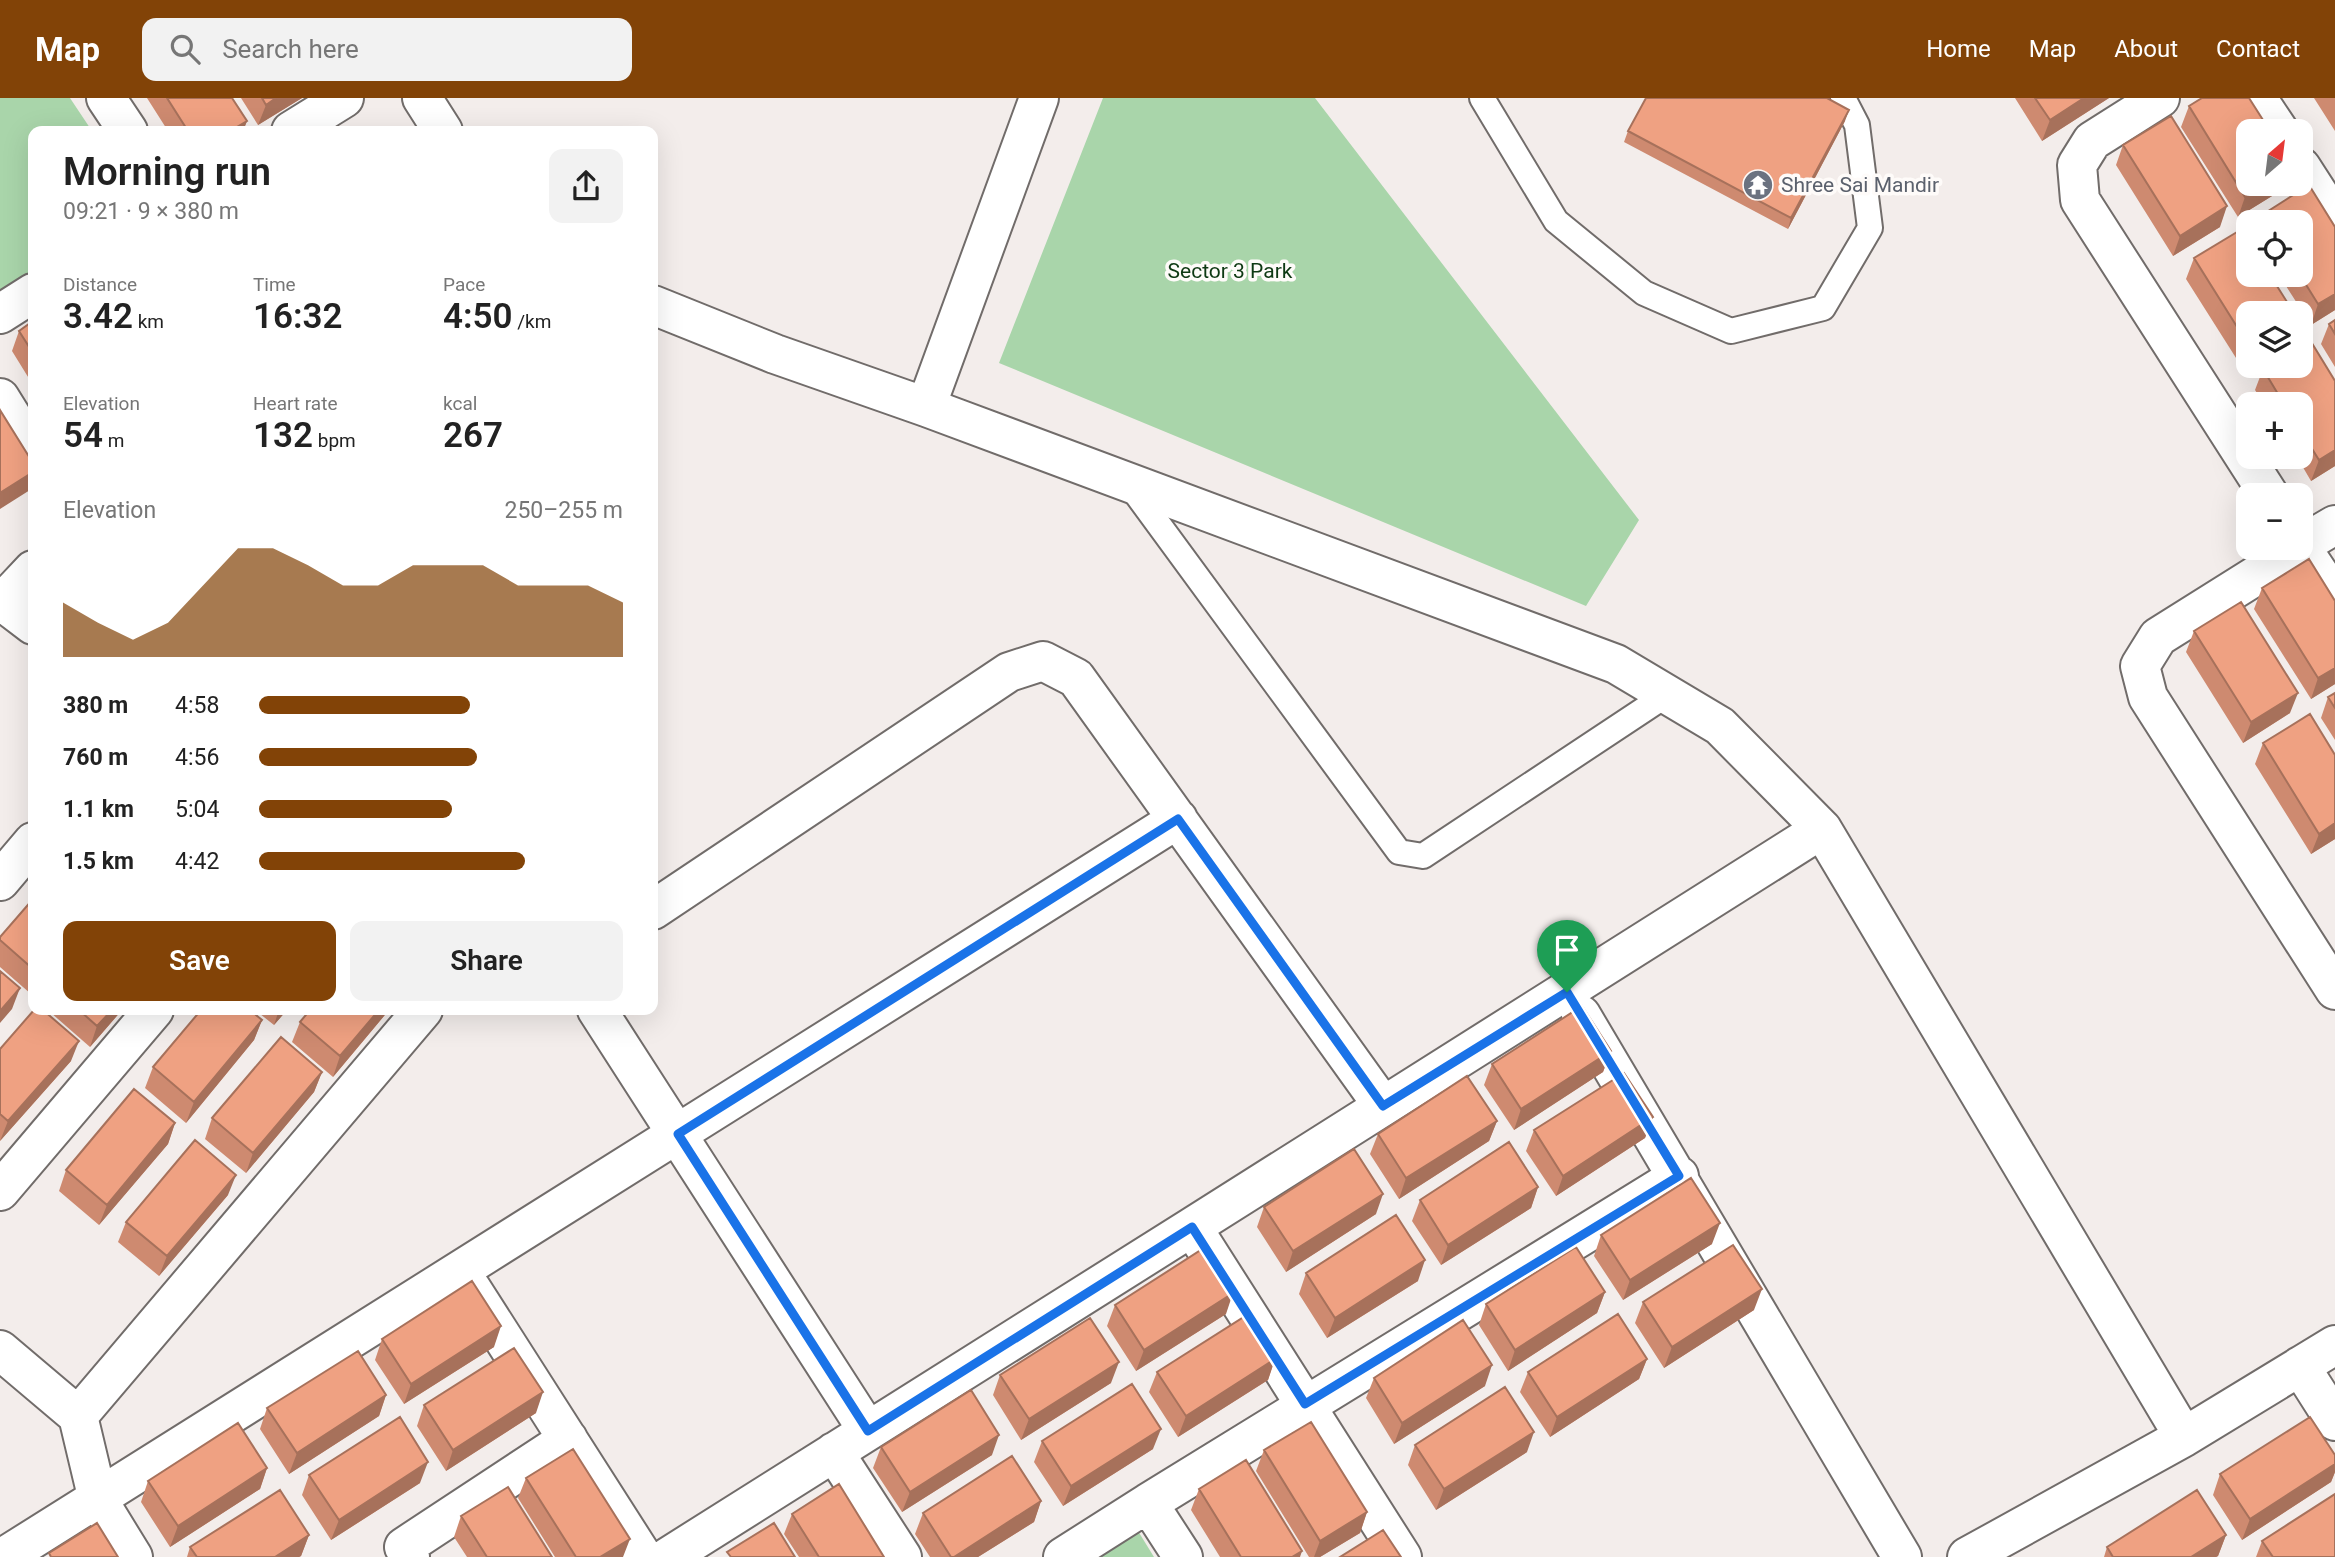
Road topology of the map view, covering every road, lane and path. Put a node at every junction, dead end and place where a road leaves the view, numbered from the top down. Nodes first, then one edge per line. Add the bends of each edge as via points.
1 (106, 98) edge
2 (344, 98) edge
3 (422, 98) edge
4 (1039, 98) edge
5 (1482, 98) edge
6 (1843, 98) edge
7 (2160, 98) edge
8 (2257, 98) edge
9 (2270, 119) edge
10 (125, 126) edge
11 (299, 126) edge
12 (440, 126) edge
13 (2314, 187) edge
14 (2335, 220) edge
15 (28, 296) edge
16 (658, 307) edge
17 (0, 314) edge
18 (0, 398) edge
19 (926, 407) junction
20 (28, 443) edge
21 (1127, 482) junction
22 (2261, 483) edge
23 (2335, 525) edge
24 (2313, 539) edge
25 (2279, 560) edge
26 (2310, 560) edge
27 (28, 575) edge
28 (2335, 598) edge
29 (1, 603) edge
30 (28, 622) edge
31 (1666, 695) junction
32 (1178, 819) junction
33 (1822, 829) junction
34 (28, 848) edge
35 (0, 881) edge
36 (658, 906) edge
37 (2335, 990) edge
38 (1567, 992) junction
39 (149, 1015) edge
40 (419, 1015) edge
41 (600, 1015) edge
42 (1383, 1106) junction
43 (678, 1134) junction
44 (1679, 1176) junction
45 (0, 1191) edge
46 (1192, 1227) junction
47 (460, 1271) junction
48 (2335, 1345) edge
49 (0, 1350) edge
50 (2301, 1366) junction
51 (1305, 1404) junction
52 (78, 1416) junction
53 (2335, 1421) edge
54 (868, 1431) junction
55 (2184, 1437) junction
56 (568, 1439) junction
57 (834, 1452) junction
58 (98, 1500) junction
59 (1148, 1503) junction
60 (400, 1554) edge
61 (4, 1557) edge
62 (133, 1557) edge
63 (643, 1557) edge
64 (668, 1557) edge
65 (902, 1557) edge
66 (1062, 1557) edge
67 (1183, 1557) edge
68 (1402, 1557) edge
69 (1902, 1557) edge
70 (1967, 1557) edge

1 - 10 street
2 - 11 street
3 - 12 street
4 - 19 street
5 - 6 lane via 1556,221 1644,293 1731,331 1823,308 1870,228 1857,125
7 - 22 street via 2092,141 2077,165 2080,200
8 - 9 street
13 - 14 street
15 - 17 street
16 - 19 street
18 - 20 street
19 - 21 street
21 - 31 street via 1616,664
21 - 31 lane via 1399,852 1423,856
23 - 24 street
25 - 37 street via 2158,637 2140,666 2148,697
26 - 28 street
27 - 29 street
29 - 30 street
31 - 33 street via 1720,726
32 - 36 street via 1076,678 1043,661 1009,672
32 - 42 street
32 - 43 street
33 - 38 street
33 - 55 street
34 - 35 street
38 - 42 street
38 - 44 street
39 - 45 street
40 - 52 street
41 - 43 street
42 - 46 street
43 - 47 street
43 - 54 street
44 - 51 street
44 - 69 street
46 - 51 street
46 - 54 street
47 - 56 street
47 - 58 street
48 - 50 street
49 - 52 street
50 - 53 street
50 - 55 street
51 - 59 street
51 - 68 street
52 - 58 street
54 - 57 street
55 - 70 street
56 - 60 street
56 - 63 street
57 - 64 street
57 - 65 street
58 - 61 street
58 - 62 street
59 - 66 street
59 - 67 street

